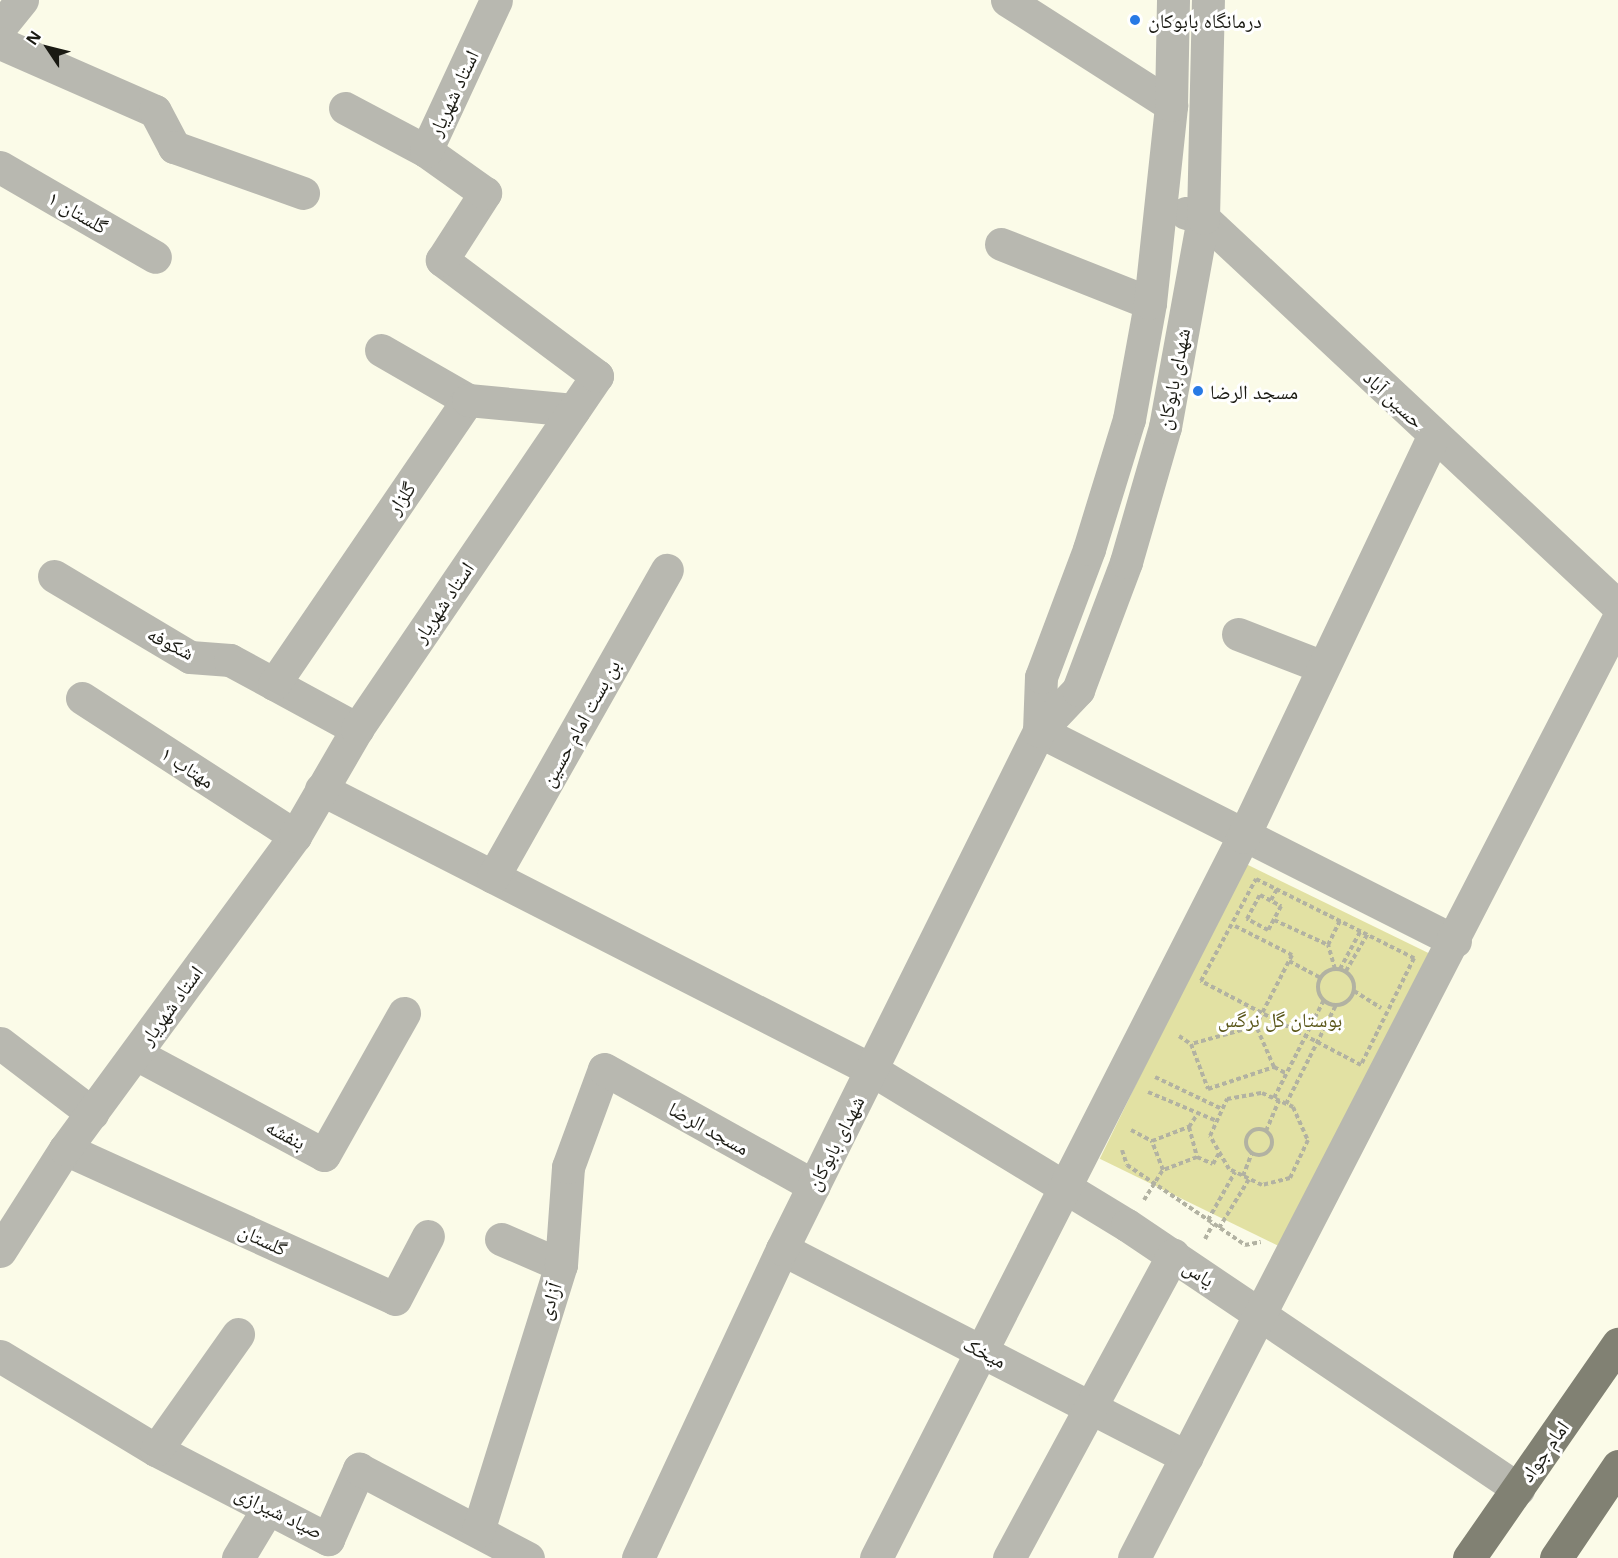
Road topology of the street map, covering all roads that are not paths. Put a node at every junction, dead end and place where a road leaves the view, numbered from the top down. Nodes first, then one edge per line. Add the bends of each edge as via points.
1 (22, 0) edge
2 (496, 0) edge
3 (1007, 0) edge
4 (1173, 0) edge
5 (1208, 0) edge
6 (0, 27) edge
7 (0, 43) edge
8 (1171, 105) junction
9 (345, 108) dead end
10 (426, 151) junction
11 (0, 167) edge
12 (303, 193) dead end
13 (1163, 207) junction
14 (1203, 218) junction
15 (1001, 244) dead end
16 (155, 257) dead end
17 (1150, 303) junction
18 (381, 350) dead end
19 (468, 400) junction
20 (574, 410) junction
21 (1433, 436) junction
22 (667, 570) dead end
23 (54, 576) dead end
24 (1618, 606) edge
25 (1618, 619) edge
26 (1238, 634) dead end
27 (1323, 667) junction
28 (274, 684) junction
29 (82, 698) dead end
30 (357, 729) junction
31 (1039, 731) junction
32 (321, 789) junction
33 (295, 836) junction
34 (1243, 837) junction
35 (494, 877) junction
36 (1455, 941) junction
37 (405, 1013) dead end
38 (0, 1043) edge
39 (136, 1053) junction
40 (604, 1069) joint
41 (872, 1070) junction
42 (92, 1113) junction
43 (65, 1149) junction
44 (814, 1186) junction
45 (1066, 1186) junction
46 (428, 1236) dead end
47 (501, 1239) dead end
48 (782, 1249) junction
49 (0, 1251) edge
50 (1173, 1255) junction
51 (561, 1265) junction
52 (1262, 1314) junction
53 (238, 1334) dead end
54 (1618, 1344) edge
55 (982, 1350) junction
56 (0, 1356) edge
57 (1090, 1406) junction
58 (156, 1450) junction
59 (1187, 1457) junction
60 (1618, 1466) edge
61 (1518, 1489) junction
62 (268, 1508) junction
63 (478, 1531) junction
64 (238, 1558) edge
65 (528, 1558) edge
66 (638, 1558) edge
67 (876, 1558) edge
68 (1009, 1558) edge
69 (1134, 1558) edge
70 (1469, 1558) edge
71 (1556, 1558) edge

1 - 6 street
2 - 10 street, استاد شهریار
3 - 8 street
4 - 8 street, شهدای بابوکان
5 - 14 street, شهدای بابوکان
7 - 12 street via 155,111 174,147
8 - 13 street, شهدای بابوکان
9 - 10 street
10 - 20 street, استاد شهریار via 485,193 442,260 597,376
11 - 16 street, گلستان ۱
13 - 14 street, حسین آباد
13 - 17 street, شهدای بابوکان
14 - 21 street, حسین آباد
14 - 31 street, شهدای بابوکان via 1165,427 1126,562 1077,690
15 - 17 street
17 - 31 street, شهدای بابوکان via 1129,419 1089,549 1041,677
18 - 19 street
19 - 20 street
19 - 28 street, گلزار
20 - 30 street, استاد شهریار
21 - 24 street, حسین آباد
21 - 27 street
22 - 35 street, بن بست امام حسین
23 - 28 street, شکوفه via 190,657 230,660
25 - 36 street
26 - 27 street
27 - 34 street
28 - 30 street, شکوفه
29 - 33 street, مهتاب ۱
30 - 32 street, استاد شهریار
31 - 34 street
31 - 41 street, شهدای بابوکان
32 - 33 street, استاد شهریار
32 - 35 street, یاس
33 - 39 street, استاد شهریار
34 - 36 street
34 - 45 street
35 - 41 street, یاس
36 - 52 street
37 - 39 street, بنفشه via 324,1155
38 - 42 street
39 - 42 street, استاد شهریار
40 - 44 street, مسجد الرضا
40 - 51 street, آزادی via 568,1167
41 - 44 street, شهدای بابوکان
41 - 45 street, یاس
42 - 43 street, استاد شهریار
43 - 46 street, گلستان via 395,1299
43 - 49 street, استاد شهریار
44 - 48 street, شهدای بابوکان
45 - 50 street, یاس
45 - 55 street
47 - 51 street
48 - 55 street, میخک
48 - 66 street, شهدای بابوکان
50 - 52 street, یاس
50 - 57 street
51 - 63 street, آزادی
52 - 59 street
52 - 61 street, یاس
53 - 58 street
54 - 61 main road, امام جواد
55 - 57 street, میخک
55 - 67 street
56 - 58 street, صیاد شیرازی
57 - 59 street, میخک
57 - 68 street
58 - 62 street, صیاد شیرازی
59 - 69 street
60 - 71 main road
61 - 70 main road, امام جواد
62 - 63 street, صیاد شیرازی via 328,1539 359,1469
62 - 64 street
63 - 65 street, صیاد شیرازی

